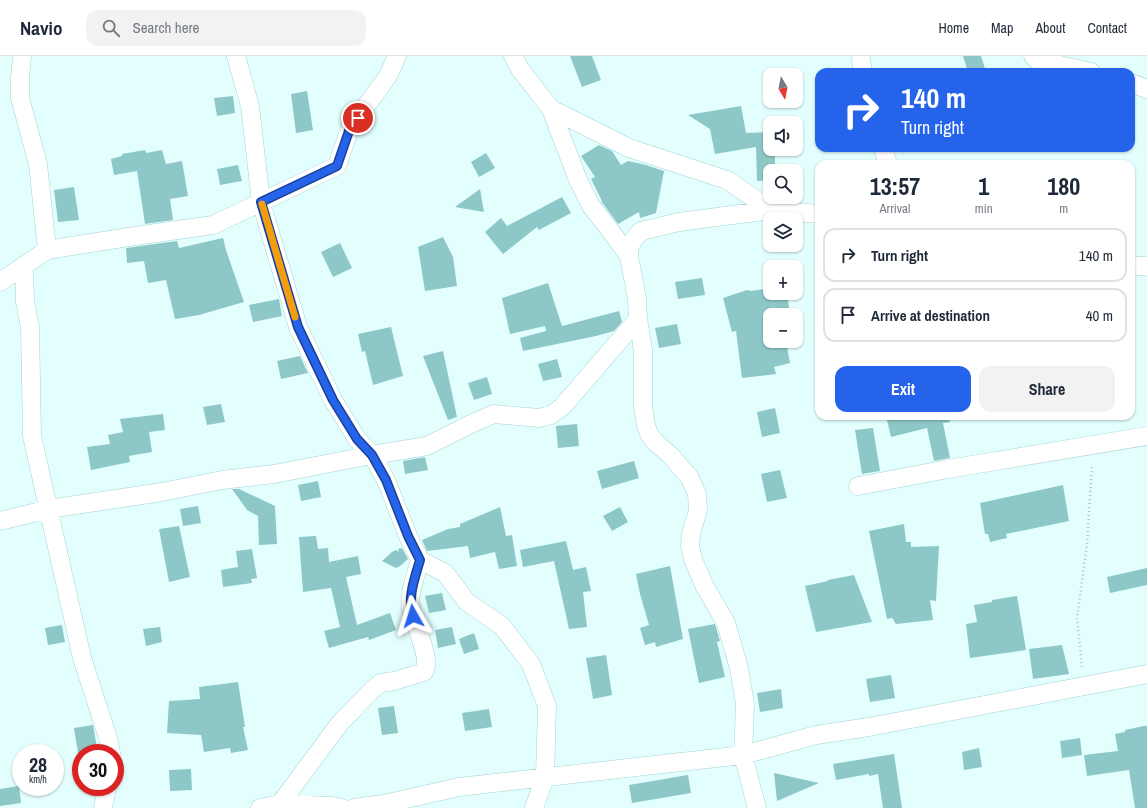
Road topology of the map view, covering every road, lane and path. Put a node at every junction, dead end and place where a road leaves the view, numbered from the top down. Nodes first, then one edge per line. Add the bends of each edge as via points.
1 (22, 56) edge
2 (236, 56) edge
3 (397, 56) edge
4 (513, 56) edge
5 (1033, 56) edge
6 (1073, 68) edge
7 (1135, 84) edge
8 (1147, 89) edge
9 (551, 109) junction
10 (261, 202) junction
11 (771, 210) junction
12 (815, 214) edge
13 (47, 250) junction
14 (629, 256) junction
15 (24, 265) junction
16 (1135, 266) edge
17 (1147, 266) edge
18 (0, 282) edge
19 (638, 319) junction
20 (1147, 436) edge
21 (1093, 445) junction
22 (372, 455) junction
23 (858, 486) dead end
24 (49, 510) junction
25 (0, 521) edge
26 (420, 560) junction
27 (1147, 674) edge
28 (1084, 686) junction
29 (109, 744) edge
30 (743, 755) junction
31 (545, 777) junction
32 (105, 796) edge
33 (280, 804) junction
34 (384, 806) edge
35 (103, 808) edge
36 (260, 808) edge
37 (342, 808) edge
38 (354, 808) edge
39 (534, 808) edge
40 (757, 808) edge

1 - 13 street via 20,98 38,164
2 - 10 street via 250,106
3 - 10 street via 388,76 350,128 337,166
4 - 9 street
5 - 6 street via 1037,60
7 - 8 street
9 - 11 street via 629,148 727,180
9 - 14 street via 578,180 591,206
10 - 13 street via 213,225
10 - 22 street via 298,327 333,400 357,439
11 - 12 street
11 - 14 street via 679,222 641,231 630,246
13 - 15 street
14 - 19 street
15 - 18 street
15 - 24 street via 25,302 30,327 32,436
16 - 17 street
19 - 22 street via 562,407 551,415 538,418 494,414 427,446
19 - 30 street via 643,350 643,407 646,425 655,442 690,478 697,494 698,510 690,546 704,585 726,623 738,668 745,704
20 - 21 street
21 - 23 street
21 - 28 path via 1087,545 1077,618
22 - 24 street via 274,474 222,480
22 - 26 street via 386,480
24 - 25 street
24 - 29 street via 82,658
26 - 31 street via 445,573 467,602 502,626 531,664 547,706
26 - 33 street via 410,608 427,658 427,668 421,674 381,683 373,689 340,723
27 - 28 street
28 - 30 street via 816,735
30 - 31 street
30 - 40 street
31 - 34 street via 459,787
31 - 39 street
32 - 35 street
33 - 36 street
33 - 37 street
34 - 38 street

